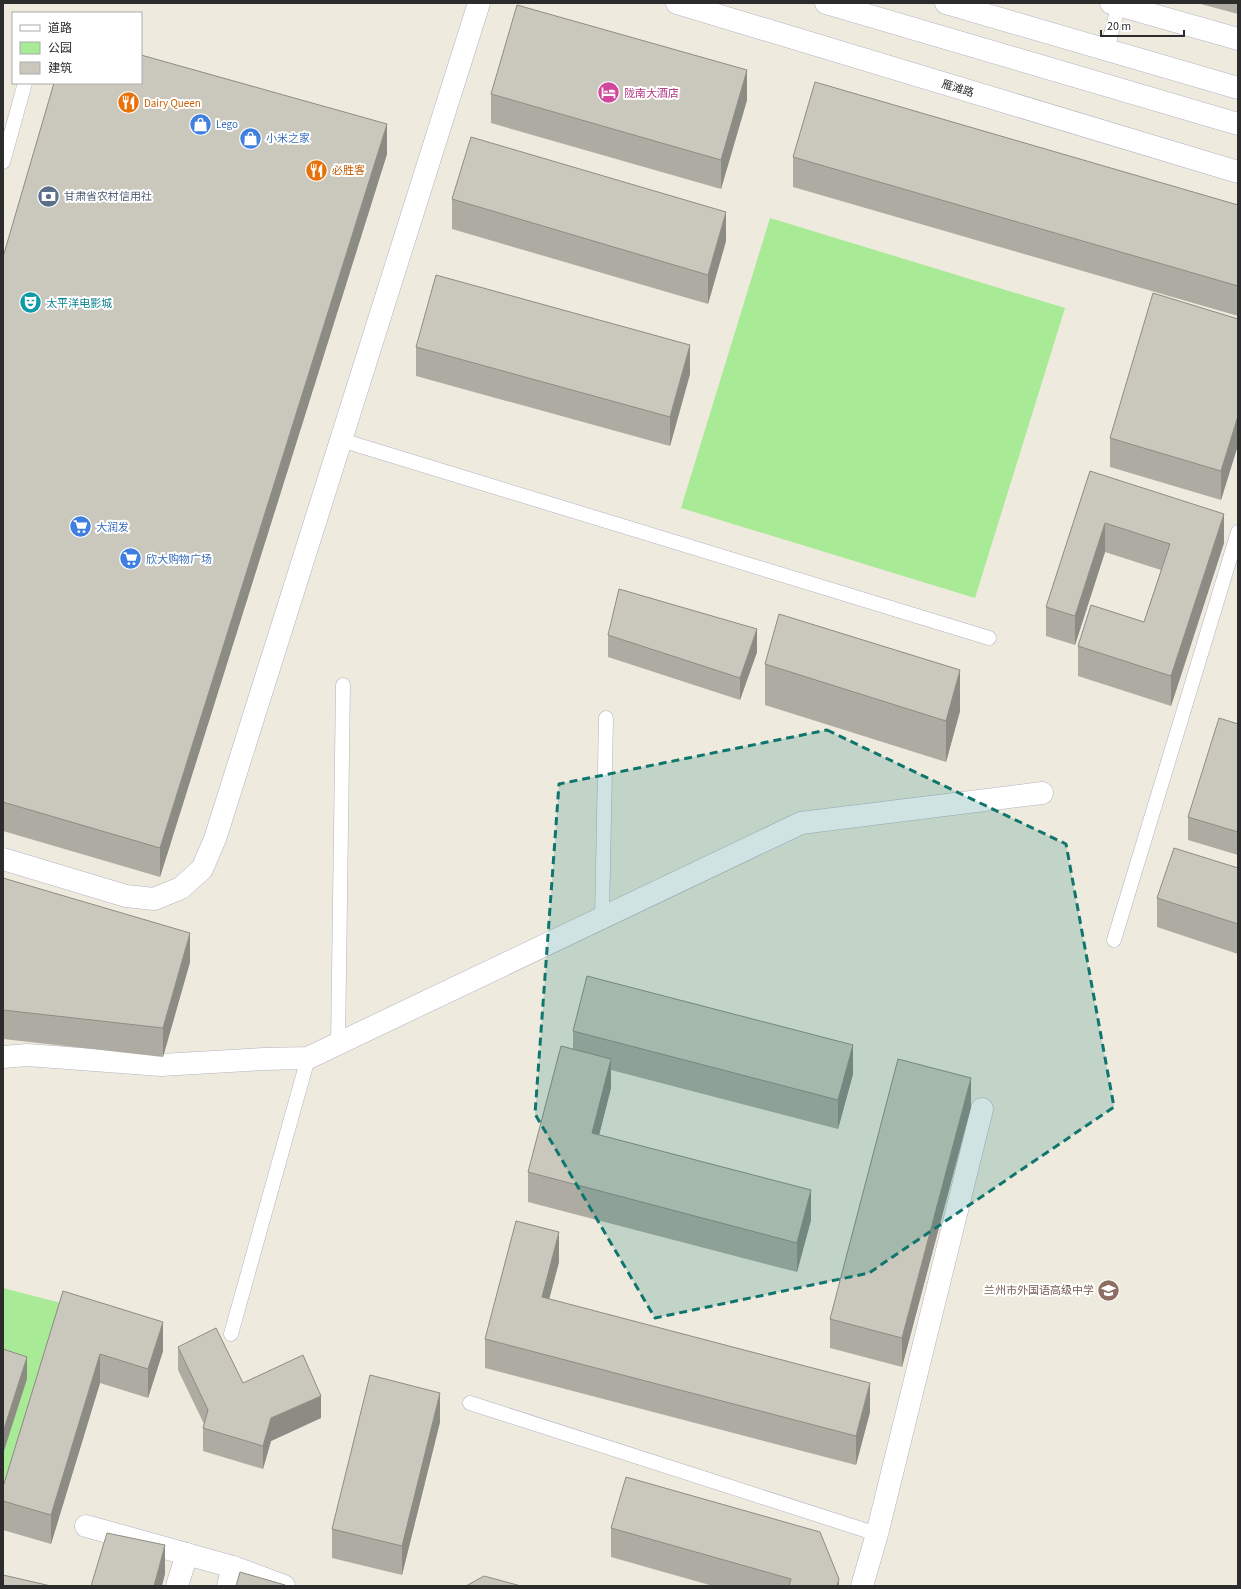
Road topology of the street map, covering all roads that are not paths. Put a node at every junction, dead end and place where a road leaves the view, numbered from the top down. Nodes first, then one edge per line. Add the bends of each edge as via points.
1 (479, 3) edge
2 (677, 3) edge
3 (826, 3) edge
4 (946, 3) edge
5 (1116, 4) edge
6 (1238, 39) edge
7 (1107, 50) junction
8 (25, 84) edge
9 (1238, 88) edge
10 (1238, 124) edge
11 (3, 162) edge
12 (1238, 172) edge
13 (341, 440) junction
14 (1238, 532) edge
15 (989, 638) dead end
16 (343, 685) dead end
17 (606, 718) dead end
18 (1042, 793) dead end
19 (3, 860) edge
20 (602, 918) junction
21 (1114, 940) dead end
22 (338, 1045) junction
23 (3, 1057) edge
24 (308, 1058) junction
25 (982, 1109) dead end
26 (230, 1334) dead end
27 (470, 1403) dead end
28 (86, 1526) dead end
29 (877, 1534) junction
30 (187, 1554) junction
31 (230, 1576) edge
32 (177, 1586) edge
33 (284, 1586) edge
34 (862, 1586) edge

1 - 13 street
2 - 12 street, 雁滩路
3 - 10 street
4 - 7 street
5 - 6 street
5 - 7 lane
7 - 9 street
8 - 11 lane
13 - 15 lane
13 - 19 street via 215,839 202,869 181,888 154,899 126,896
14 - 21 lane
16 - 22 lane
17 - 20 lane
18 - 20 street via 802,823
20 - 22 street
22 - 24 street
23 - 24 street via 27,1055 161,1065
24 - 26 lane
25 - 29 street
27 - 29 lane
28 - 30 street
29 - 34 street
30 - 31 street
30 - 32 street
31 - 33 street

